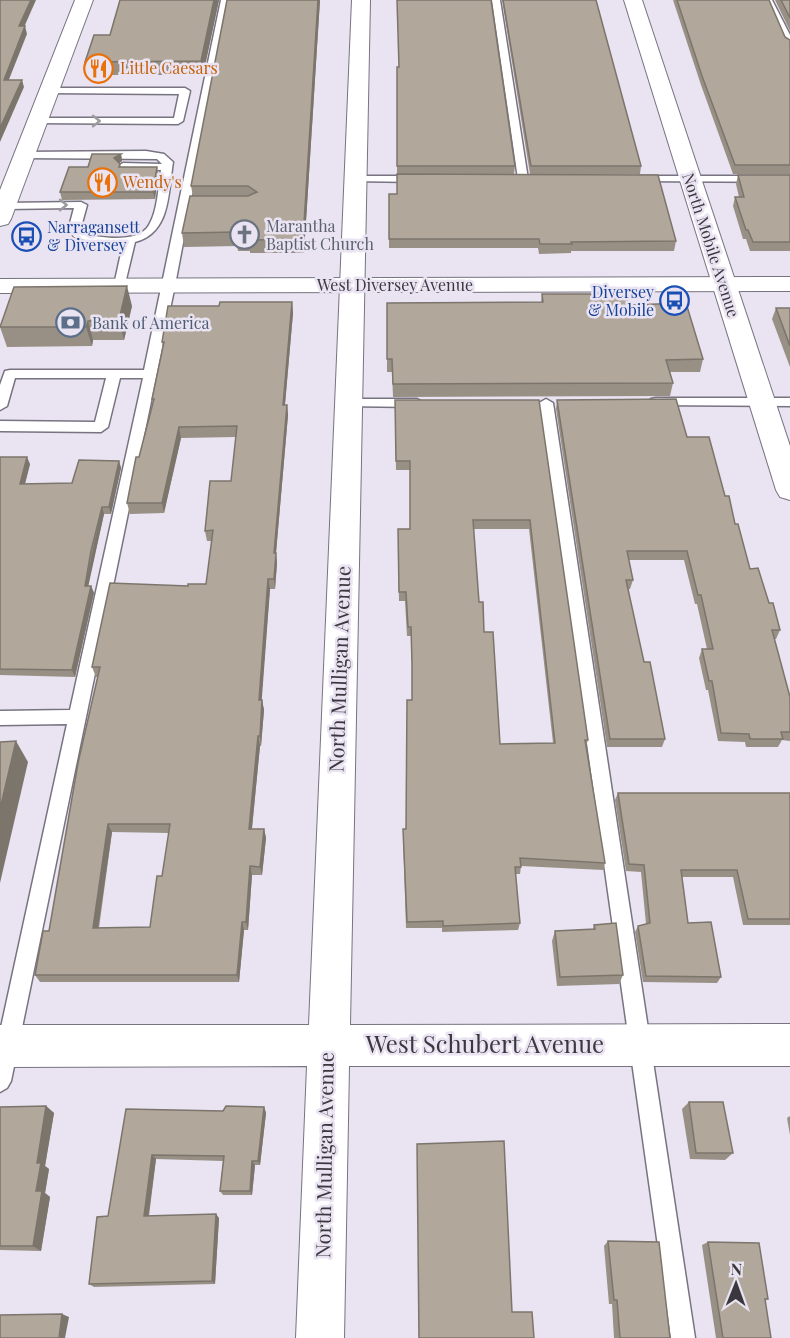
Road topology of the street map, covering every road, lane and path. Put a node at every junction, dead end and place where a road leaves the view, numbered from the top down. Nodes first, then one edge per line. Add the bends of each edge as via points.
1 (84, 0) edge
2 (225, 0) edge
3 (361, 0) edge
4 (496, 0) edge
5 (633, 0) edge
6 (768, 0) edge
7 (790, 44) edge
8 (49, 91) junction
9 (38, 121) junction
10 (63, 154) junction
11 (24, 155) junction
12 (92, 166) edge
13 (123, 166) edge
14 (167, 167) junction
15 (790, 178) edge
16 (356, 179) junction
17 (427, 179) edge
18 (523, 179) edge
19 (630, 179) edge
20 (690, 179) junction
21 (1, 215) edge
22 (130, 240) junction
23 (724, 284) junction
24 (790, 284) edge
25 (120, 285) junction
26 (169, 285) junction
27 (352, 285) junction
28 (0, 286) edge
29 (114, 374) junction
30 (150, 374) junction
31 (637, 402) edge
32 (762, 402) junction
33 (790, 402) edge
34 (348, 403) junction
35 (429, 403) edge
36 (546, 403) dead end
37 (0, 406) edge
38 (0, 426) edge
39 (790, 490) edge
40 (77, 717) junction
41 (0, 718) edge
42 (639, 1045) junction
43 (790, 1045) edge
44 (328, 1046) junction
45 (2, 1058) edge
46 (320, 1338) edge
47 (683, 1338) edge

1 - 8 street
2 - 26 lane via 189,205
3 - 16 street, North Mulligan Avenue
4 - 18 lane
5 - 20 street, North Mobile Avenue
6 - 7 lane
8 - 9 street
9 -> 8 lane via 178,121 184,91
9 - 11 street
10 - 11 lane
10 - 12 lane
10 - 14 lane via 146,154 160,156 168,162
11 - 21 street
13 - 14 lane
14 - 22 lane via 154,226 146,235
15 - 20 lane
16 - 17 lane
16 - 27 street, North Mulligan Avenue
19 - 20 lane
20 - 23 street, North Mobile Avenue
21 -> 22 lane via 81,205 75,227 78,235 90,240
22 - 25 lane
23 - 24 street, West Diversey Avenue
23 - 27 street, West Diversey Avenue
23 - 32 street, North Mobile Avenue
25 - 26 street, West Diversey Avenue
25 - 28 street, West Diversey Avenue
26 - 27 street, West Diversey Avenue
26 - 30 lane
27 - 34 street, North Mulligan Avenue
29 - 30 lane
29 - 37 lane via 10,374
29 - 38 lane via 100,427
30 - 40 lane
31 - 32 lane
32 - 33 lane
32 - 39 street, North Mobile Avenue
34 - 35 lane
34 - 44 street, North Mulligan Avenue
36 - 42 lane
40 - 41 lane
40 - 45 lane
42 - 43 street, West Schubert Avenue
42 - 44 street, West Schubert Avenue
42 - 47 lane
44 - 45 street, West Schubert Avenue
44 - 46 street, North Mulligan Avenue

